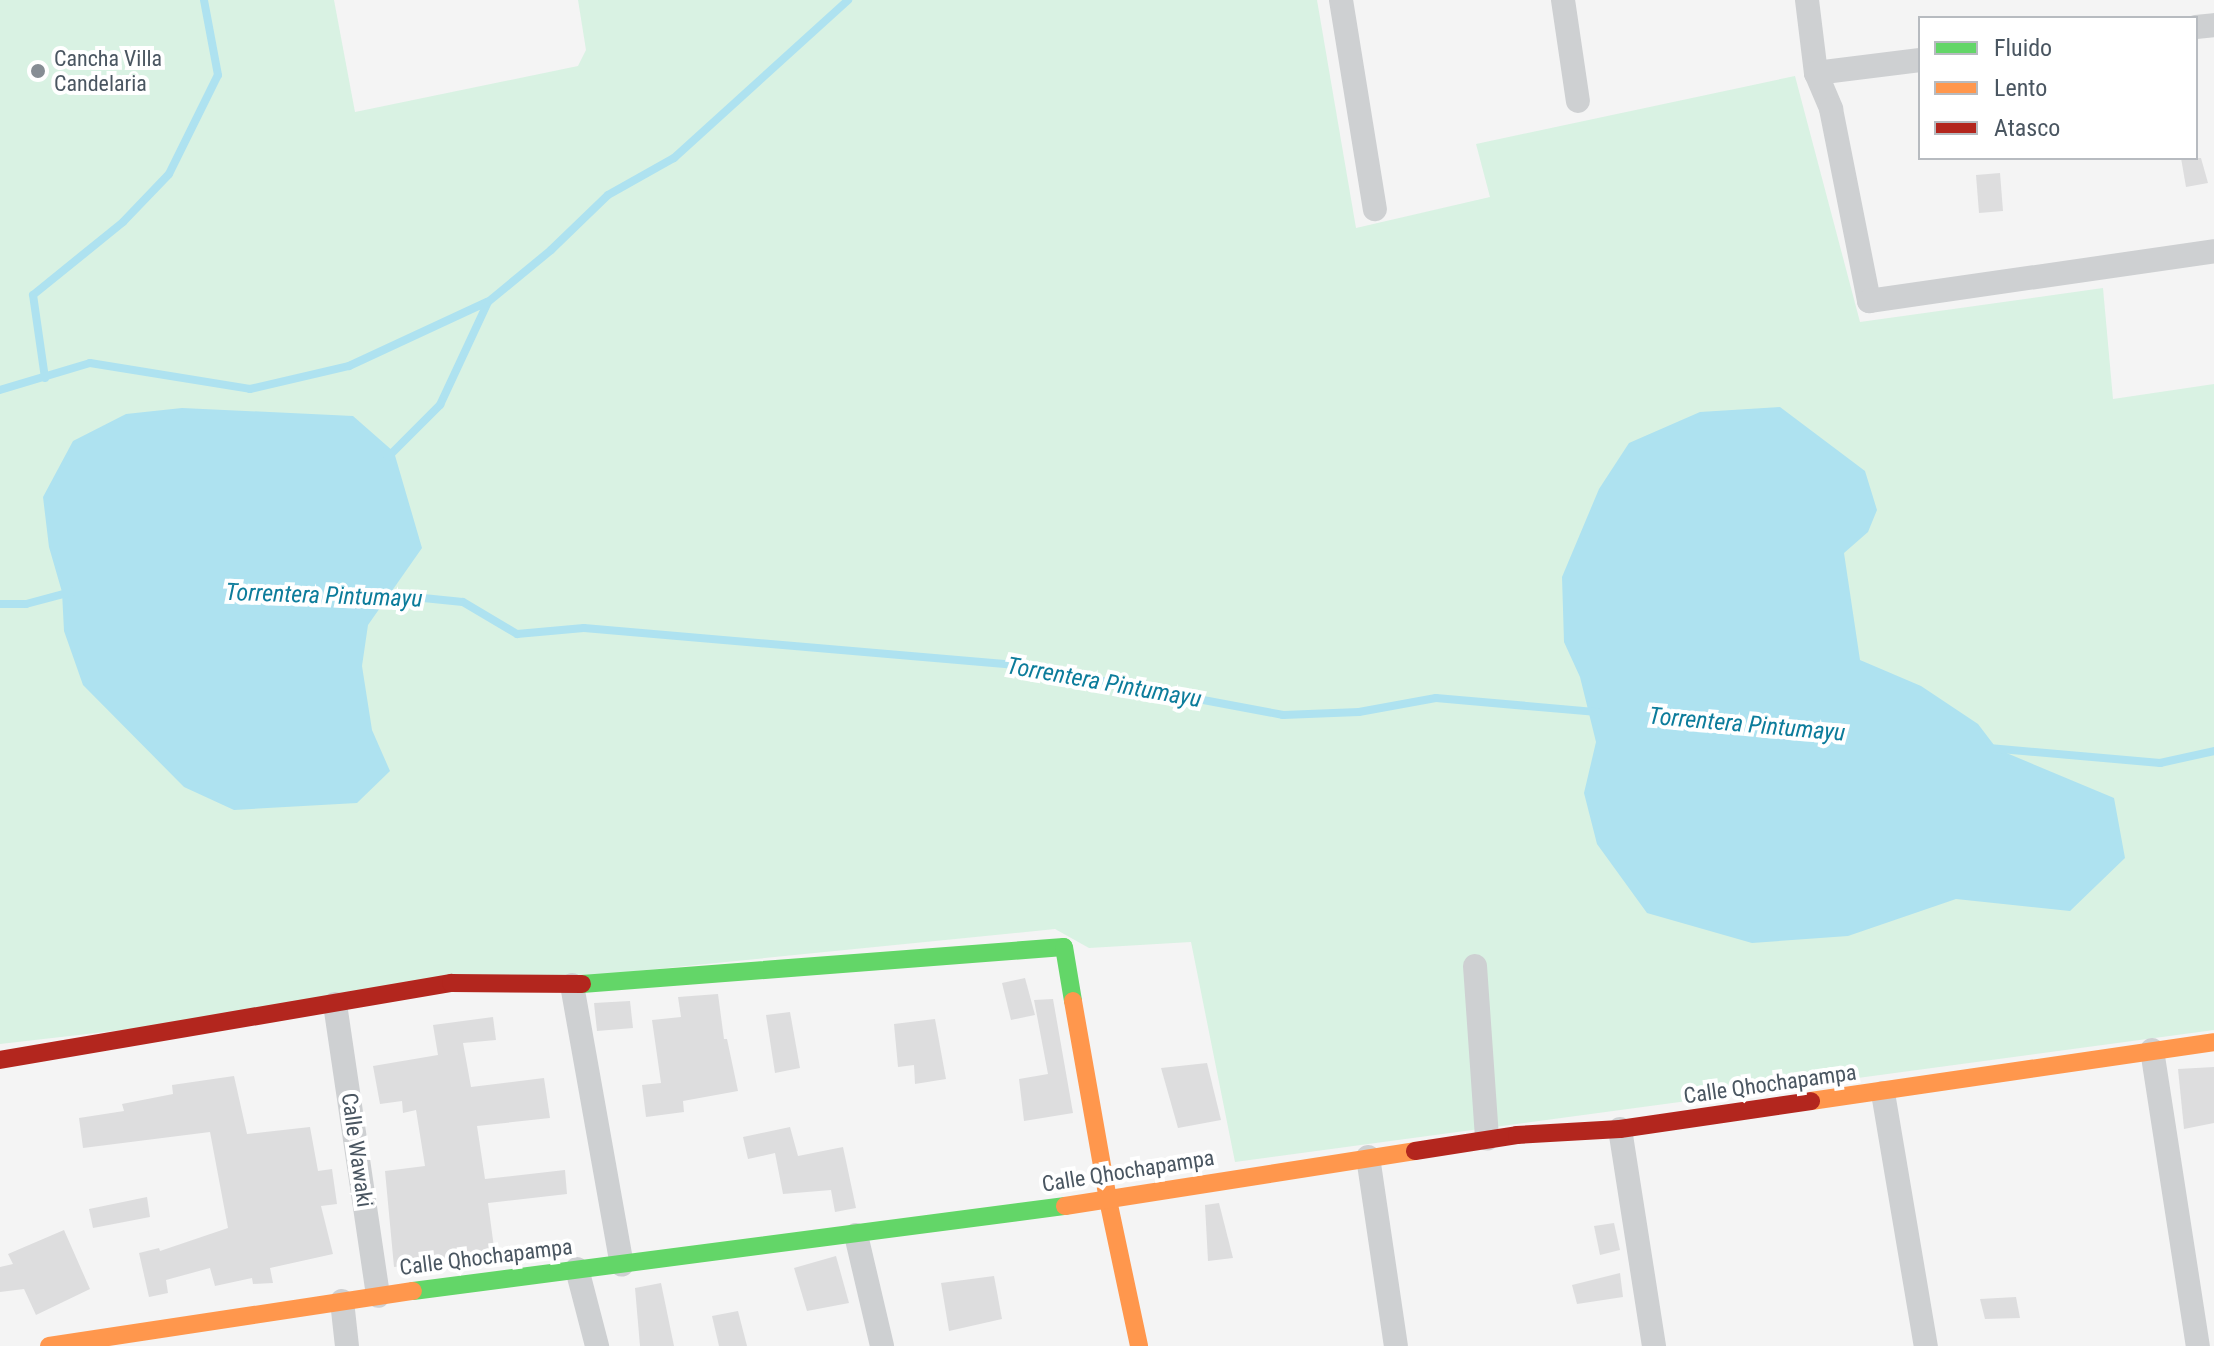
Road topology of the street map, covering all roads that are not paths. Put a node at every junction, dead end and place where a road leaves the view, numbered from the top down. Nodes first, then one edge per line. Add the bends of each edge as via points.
1 (1341, 0) edge
2 (1563, 0) edge
3 (1807, 0) edge
4 (1918, 60) edge
5 (1816, 73) junction
6 (1578, 101) dead end
7 (1375, 209) dead end
8 (2214, 251) edge
9 (1475, 966) dead end
10 (572, 985) junction
11 (335, 1004) junction
12 (2214, 1042) edge
13 (2152, 1050) junction
14 (0, 1060) edge
15 (1883, 1093) junction
16 (1620, 1129) junction
17 (1487, 1139) junction
18 (1368, 1157) junction
19 (1108, 1200) junction
20 (856, 1235) junction
21 (622, 1265) junction
22 (577, 1269) junction
23 (378, 1296) junction
24 (342, 1301) junction
25 (49, 1346) edge
26 (347, 1346) edge
27 (597, 1346) edge
28 (882, 1346) edge
29 (1139, 1346) edge
30 (1396, 1346) edge
31 (1654, 1346) edge
32 (1926, 1346) edge
33 (2198, 1346) edge

1 - 7 street
2 - 6 street
3 - 5 street
4 - 5 street
5 - 8 street via 1831,109 1869,301
9 - 17 street
10 - 11 street via 451,983
10 - 19 street via 1064,947
10 - 21 street
11 - 14 street
11 - 23 street, Calle Wawaki
12 - 13 street, Calle Qhochapampa
13 - 15 street, Calle Qhochapampa
13 - 33 street
15 - 16 street, Calle Qhochapampa
15 - 32 street
16 - 17 street, Calle Qhochapampa
16 - 31 street
17 - 18 street, Calle Qhochapampa
18 - 19 street, Calle Qhochapampa
18 - 30 street
19 - 20 street, Calle Qhochapampa
19 - 29 street
20 - 21 street, Calle Qhochapampa
20 - 28 street
21 - 22 street, Calle Qhochapampa
22 - 23 street, Calle Qhochapampa
22 - 27 street
23 - 24 street, Calle Qhochapampa
24 - 25 street, Calle Qhochapampa
24 - 26 street

